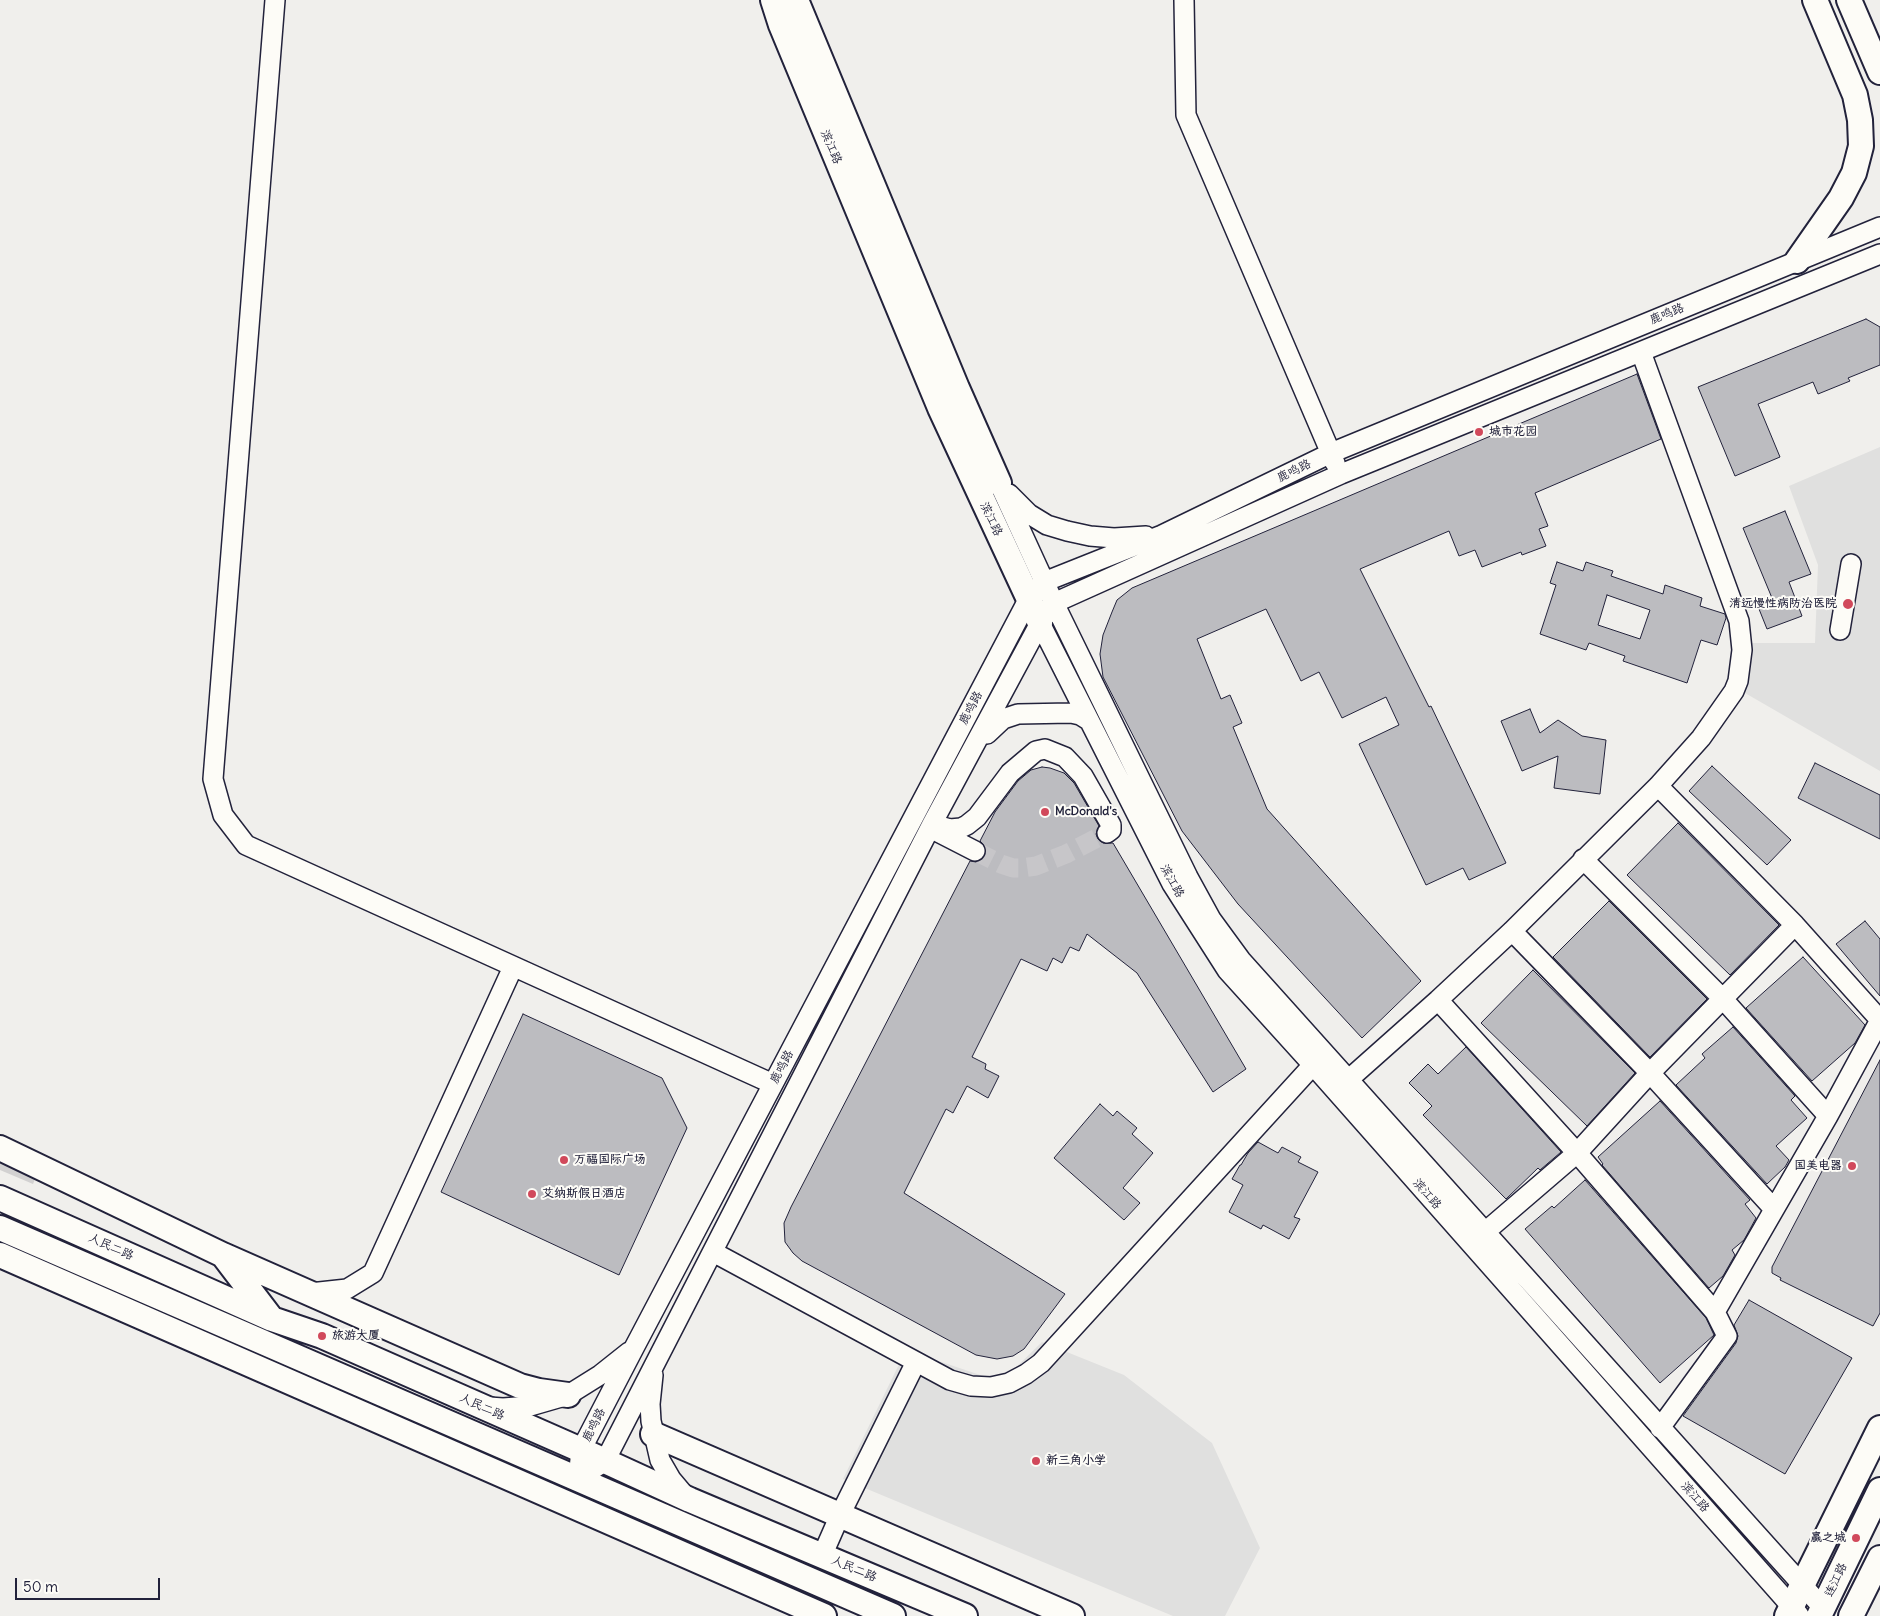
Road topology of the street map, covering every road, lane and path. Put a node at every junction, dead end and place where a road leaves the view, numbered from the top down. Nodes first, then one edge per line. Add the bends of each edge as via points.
1 (275, 0) edge
2 (773, 0) edge
3 (796, 0) edge
4 (1184, 0) edge
5 (1815, 0) edge
6 (1850, 0) edge
7 (1880, 72) edge
8 (1880, 227) edge
9 (1880, 254) edge
10 (1797, 260) junction
11 (1858, 264) junction
12 (1880, 270) edge
13 (1641, 352) junction
14 (1331, 453) junction
15 (1341, 474) junction
16 (999, 483) junction
17 (1162, 535) junction
18 (1851, 564) dead end
19 (1044, 582) junction
20 (1028, 600) junction
21 (1054, 603) junction
22 (1040, 623) junction
23 (1840, 630) dead end
24 (1088, 720) junction
25 (970, 755) junction
26 (1658, 786) junction
27 (932, 826) junction
28 (1107, 833) dead end
29 (975, 850) tunnel mouth
30 (1583, 859) junction
31 (1795, 925) junction
32 (1512, 931) junction
33 (513, 967) junction
34 (1723, 999) junction
35 (1438, 1000) junction
36 (1880, 1020) edge
37 (1313, 1065) junction
38 (1650, 1073) junction
39 (1348, 1080) junction
40 (773, 1084) junction
41 (1828, 1116) junction
42 (0, 1148) edge
43 (1577, 1153) junction
44 (0, 1198) edge
45 (1774, 1208) junction
46 (0, 1228) edge
47 (1485, 1232) junction
48 (713, 1252) junction
49 (0, 1255) edge
50 (223, 1255) junction
51 (310, 1294) junction
52 (1715, 1312) junction
53 (272, 1319) junction
54 (634, 1348) junction
55 (655, 1361) junction
56 (916, 1362) junction
57 (568, 1395) junction
58 (478, 1406) junction
59 (1660, 1428) junction
60 (1880, 1428) edge
61 (653, 1434) junction
62 (582, 1450) junction
63 (605, 1461) junction
64 (578, 1479) junction
65 (1880, 1490) edge
66 (690, 1500) junction
67 (840, 1515) junction
68 (822, 1556) junction
69 (1880, 1558) edge
70 (1802, 1584) junction
71 (1880, 1586) edge
72 (1821, 1612) edge
73 (1793, 1613) edge
74 (824, 1616) edge
75 (893, 1616) edge
76 (965, 1616) edge
77 (1072, 1616) edge
78 (1851, 1616) edge
79 (1865, 1616) edge

1 - 33 street via 213,779 224,815 246,845
2 - 20 main road, 滨江路 via 784,34 940,408
3 - 16 main road, 滨江路
4 - 14 street via 1186,115
5 - 10 main road via 1855,95 1861,146 1854,173 1841,198
6 - 7 main road
8 - 10 street, 鹿鸣路
9 - 11 street, 鹿鸣路
10 - 14 street, 鹿鸣路
11 - 12 street
11 - 13 street, 鹿鸣路
13 - 15 street, 鹿鸣路
13 - 26 street via 1733,603 1739,621 1742,650 1738,681 1729,699 1701,738
14 - 15 street
14 - 17 street, 鹿鸣路
15 - 21 street, 鹿鸣路
16 - 17 street via 1029,514 1067,531 1114,538
16 - 19 street, 滨江路
17 - 19 street, 鹿鸣路
18 - 23 street
19 - 20 street, 鹿鸣路
19 - 21 street, 滨江路
20 - 22 main road, 滨江路
20 - 40 street, 鹿鸣路
21 - 22 street, 鹿鸣路
21 - 39 street, 滨江路 via 1211,919 1241,960
22 - 24 street, 滨江路
22 - 25 street, 鹿鸣路
24 - 25 street via 1071,713 1010,716 996,724
24 - 37 street, 滨江路 via 1172,884 1201,931 1227,970
25 - 27 street, 鹿鸣路
26 - 30 street
26 - 31 street
27 - 28 street via 952,829 967,825 1010,774 1032,754 1045,749 1065,757 1083,776 1111,825
27 - 29 street
27 - 48 street, 鹿鸣路
30 - 32 street
30 - 34 street
31 - 34 street
31 - 36 street
32 - 35 street
32 - 38 street
33 - 40 street
33 - 51 street via 373,1274 347,1289
34 - 38 street
34 - 41 street
35 - 39 street
35 - 43 street
36 - 41 street
37 - 56 street via 1048,1356 1026,1374 1009,1383 971,1386 950,1380
37 - 73 street, 滨江路
38 - 43 street
38 - 45 street
39 - 47 street, 滨江路
40 - 54 street, 鹿鸣路
41 - 45 street
42 - 50 main road
43 - 47 street
43 - 52 street
44 - 53 main road, 人民二路
45 - 52 street
46 - 64 main road
47 - 59 street, 滨江路
48 - 55 street, 鹿鸣路
48 - 56 street
49 - 74 main road
50 - 51 main road
50 - 53 main road
51 - 57 main road via 520,1386
52 - 59 street via 1727,1336
53 - 58 main road, 人民二路 via 322,1336
54 - 57 street via 600,1376
54 - 62 street, 鹿鸣路
55 - 61 street via 650,1404
55 - 63 street, 鹿鸣路
56 - 67 street
57 - 58 street via 519,1408
58 - 62 main road, 人民二路
59 - 70 street, 滨江路
60 - 70 main road
61 - 66 street via 664,1466 678,1489
61 - 67 main road
62 - 63 main road, 人民二路
62 - 64 street, 鹿鸣路
63 - 64 street, 鹿鸣路
63 - 66 main road, 人民二路
64 - 75 main road
65 - 72 main road, 连江路
66 - 68 main road, 人民二路
67 - 68 street
67 - 77 main road
68 - 76 main road, 人民二路
69 - 78 main road
70 - 72 street, 滨江路
70 - 73 main road
71 - 79 main road

